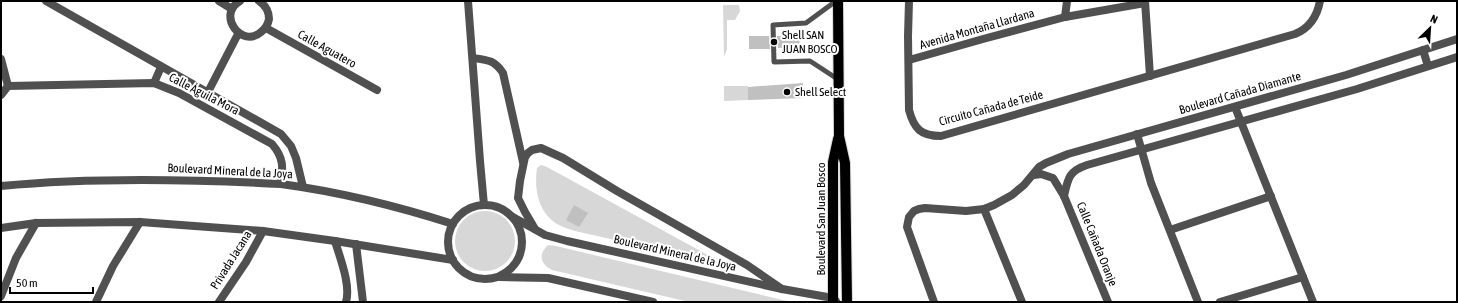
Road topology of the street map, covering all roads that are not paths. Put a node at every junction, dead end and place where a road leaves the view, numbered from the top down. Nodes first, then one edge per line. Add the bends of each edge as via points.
1 (46, 1) edge
2 (219, 1) edge
3 (240, 1) edge
4 (258, 1) edge
5 (468, 1) edge
6 (837, 1) edge
7 (909, 1) edge
8 (1067, 1) edge
9 (1320, 1) edge
10 (1145, 2) edge
11 (232, 9) junction
12 (1065, 17) junction
13 (266, 28) junction
14 (238, 34) junction
15 (1457, 39) edge
16 (1423, 50) junction
17 (1457, 57) edge
18 (473, 58) junction
19 (1, 59) edge
20 (909, 60) junction
21 (1428, 66) junction
22 (161, 67) junction
23 (1150, 76) junction
24 (839, 80) junction
25 (154, 83) junction
26 (8, 86) junction
27 (377, 90) dead end
28 (208, 92) junction
29 (1, 95) edge
30 (1235, 107) junction
31 (1241, 122) junction
32 (1137, 134) junction
33 (1141, 149) junction
34 (523, 162) junction
35 (1034, 175) junction
36 (281, 184) junction
37 (1, 186) edge
38 (303, 187) junction
39 (1064, 196) junction
40 (1271, 196) junction
41 (484, 205) junction
42 (984, 209) junction
43 (511, 216) junction
44 (140, 222) junction
45 (36, 223) junction
46 (453, 224) junction
47 (1, 228) edge
48 (535, 229) junction
49 (1170, 230) junction
50 (263, 231) junction
51 (336, 241) junction
52 (356, 244) junction
53 (453, 260) junction
54 (499, 277) junction
55 (1303, 277) junction
56 (782, 289) junction
57 (1, 296) edge
58 (840, 301) edge
59 (96, 302) edge
60 (219, 302) edge
61 (346, 302) edge
62 (363, 302) edge
63 (653, 302) edge
64 (934, 302) edge
65 (1022, 302) edge
66 (1108, 302) edge
67 (1198, 302) edge
68 (1220, 302) edge
69 (1313, 302) edge

1 - 22 street, Calle Águila Mora
2 - 11 street
3 - 11 street
4 - 13 street via 268,11 269,20
5 - 18 street
6 - 24 main road, Boulevard San Juan Bosco
6 - 24 lane via 806,23 773,24 774,62 810,61
7 - 20 street, Circuito Cañada de Teide
8 - 12 street
9 - 23 street, Circuito Cañada de Teide via 1312,22 1307,28 1295,34
10 - 12 street, Avenida Montaña Llardana
10 - 23 street
11 - 14 street via 232,27
12 - 20 street, Avenida Montaña Llardana
13 - 14 street via 258,35 248,37
13 - 27 street, Calle Aguatero
14 - 28 street
15 - 16 street, Boulevard Cañada Diamante
16 - 21 street
16 - 30 street, Boulevard Cañada Diamante
17 - 21 street
18 - 34 street via 490,60 498,65 503,73
18 - 41 street
19 - 26 street
20 - 23 street, Circuito Cañada de Teide via 909,110 912,121 926,135 934,136
21 - 31 street
22 - 25 street
22 - 28 street, Calle Águila Mora
24 - 58 main road, Boulevard San Juan Bosco via 839,136 833,162
25 - 26 street, Calle Águila Mora
25 - 36 street, Calle Águila Mora via 179,93 272,144 282,161
26 - 29 street
28 - 38 street, Calle Águila Mora via 281,134 291,146 296,158
30 - 31 street
30 - 32 street, Boulevard Cañada Diamante
31 - 33 street
31 - 40 street
32 - 33 street
32 - 35 street, Boulevard Cañada Diamante via 1055,159 1039,167
33 - 39 street, Calle Cañada Oranje via 1087,164 1073,171
33 - 49 street via 1151,183
34 - 48 street via 518,198
34 - 56 street via 532,150 541,148 549,151 747,265
35 - 39 street, Calle Cañada Oranje via 1041,174 1053,178
35 - 42 street, Boulevard Cañada Diamante via 1012,195
36 - 37 street, Boulevard Mineral de la Joya via 144,179 39,182
36 - 38 street, Boulevard Mineral de la Joya
38 - 46 street, Boulevard Mineral de la Joya via 382,202
39 - 66 street, Calle Cañada Oranje
40 - 49 street
40 - 55 street
41 - 43 street via 504,210
41 - 46 street via 461,214
42 - 64 street via 959,211 925,208 914,211 909,217 907,227
42 - 65 street
43 - 48 street, Boulevard Mineral de la Joya
43 - 54 street via 518,224 521,234 520,255 516,264
44 - 45 street
44 - 50 street
44 - 59 street via 113,266
45 - 47 street
45 - 57 street via 16,258
46 - 53 street via 449,235 449,248
48 - 56 street, Boulevard Mineral de la Joya via 545,235 567,241
49 - 67 street
50 - 51 street
50 - 60 street, Privada Jacana
51 - 52 street
51 - 61 street via 348,296
52 - 53 street
52 - 62 street
53 - 54 street via 459,268 473,277
54 - 63 street via 548,278
55 - 68 street
55 - 69 street
56 - 58 street, Boulevard Mineral de la Joya

